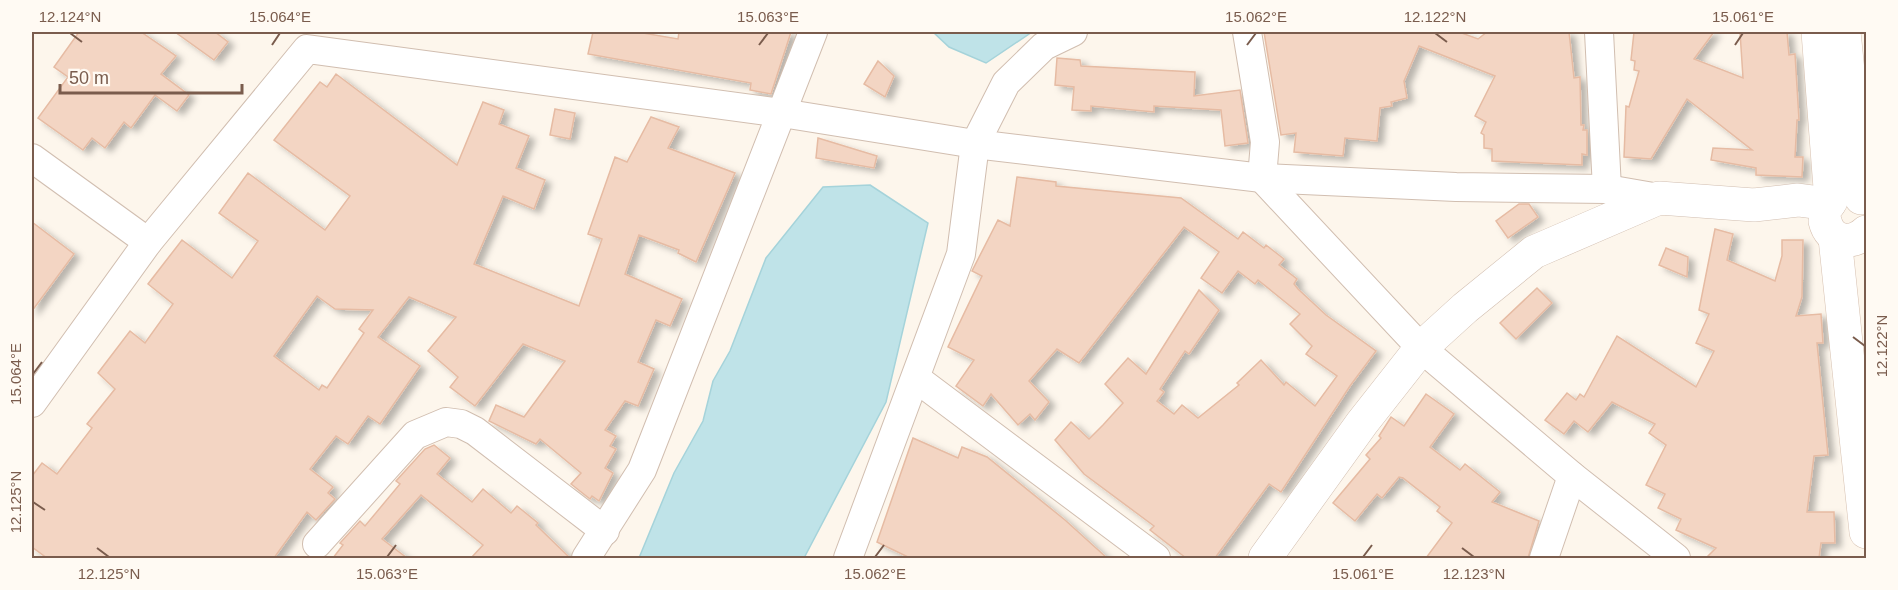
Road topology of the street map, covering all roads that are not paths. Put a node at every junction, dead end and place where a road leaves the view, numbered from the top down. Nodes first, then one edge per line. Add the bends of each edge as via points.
1 (813, 32) edge
2 (1073, 32) edge
3 (1247, 32) edge
4 (1599, 32) edge
5 (1818, 32) edge
6 (1844, 32) edge
7 (303, 40) edge
8 (782, 113) junction
9 (975, 144) junction
10 (32, 158) edge
11 (1262, 178) junction
12 (1607, 189) junction
13 (1659, 198) junction
14 (1849, 220) edge
15 (148, 242) junction
16 (1421, 348) junction
17 (917, 380) junction
18 (32, 403) edge
19 (1572, 476) junction
20 (604, 531) junction
21 (1866, 532) edge
22 (317, 544) dead end
23 (586, 558) edge
24 (848, 558) edge
25 (1156, 558) edge
26 (1265, 558) edge
27 (1544, 558) edge
28 (1676, 558) edge

1 - 8 street
2 - 9 street via 1044,46 1006,83
3 - 11 street via 1265,142
4 - 12 street
5 - 14 street
6 - 14 street
7 - 8 street
7 - 15 street
8 - 9 street
8 - 20 street via 642,471
9 - 11 street
9 - 17 street via 961,254
10 - 15 street
11 - 12 street
11 - 16 street
12 - 13 street
13 - 14 street via 1754,205 1798,200
13 - 16 street via 1534,252
14 - 21 street
15 - 18 street
16 - 19 street
16 - 26 street
17 - 24 street
17 - 25 street
19 - 27 street
19 - 28 street
20 - 22 street via 475,431 446,422 415,435
20 - 23 street

